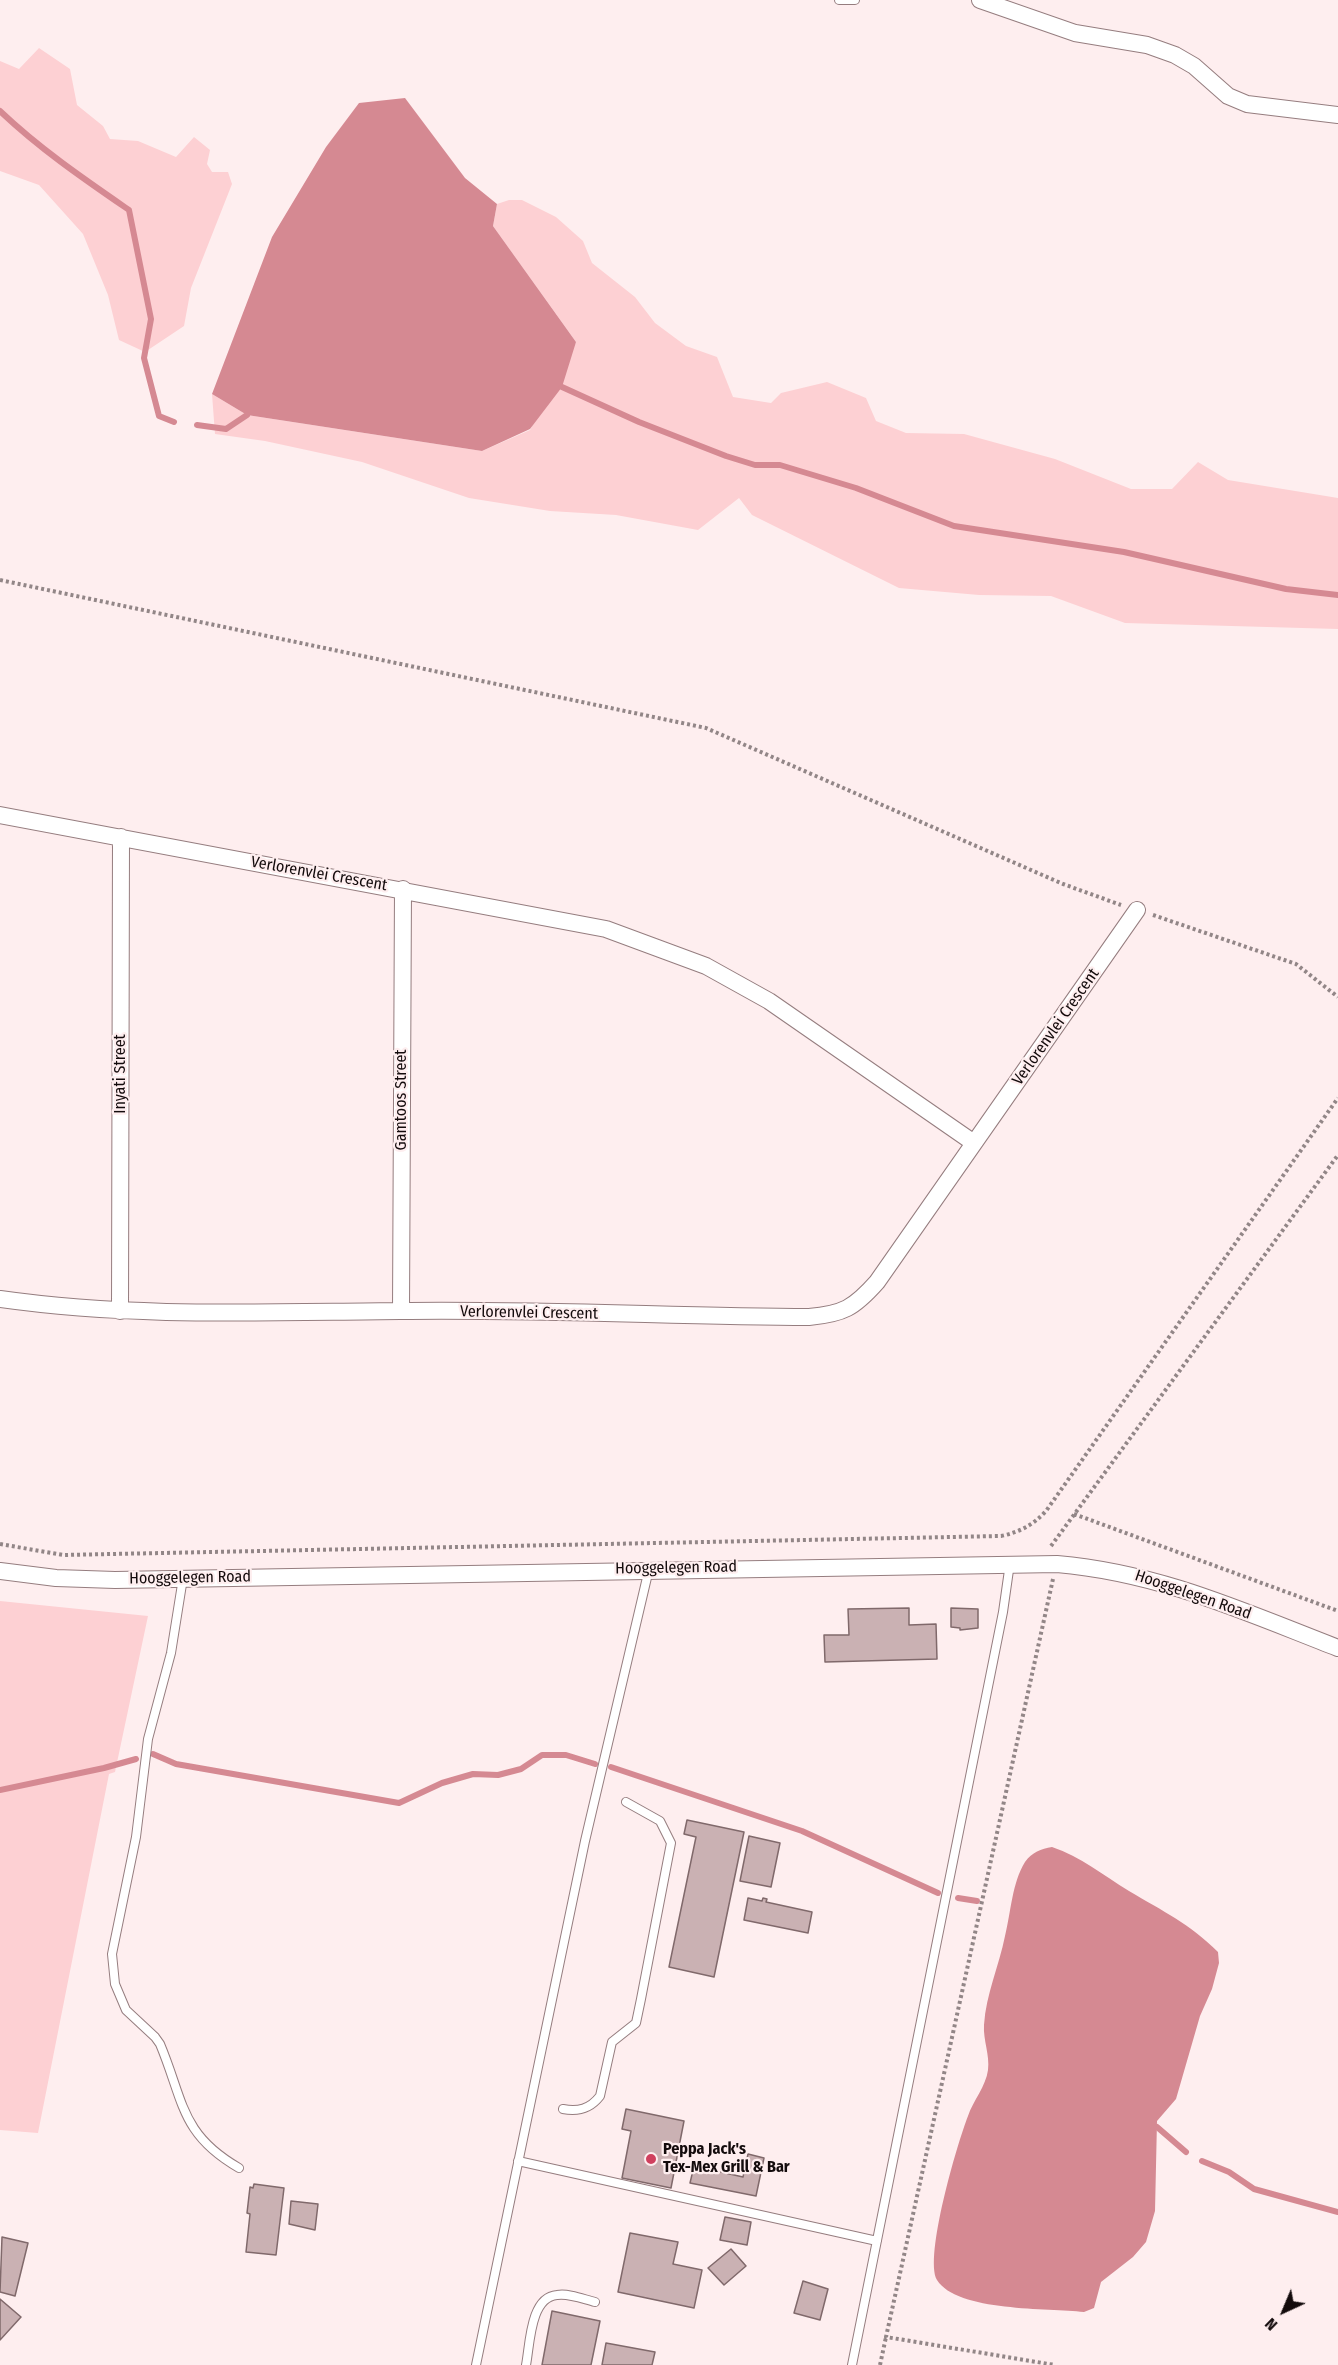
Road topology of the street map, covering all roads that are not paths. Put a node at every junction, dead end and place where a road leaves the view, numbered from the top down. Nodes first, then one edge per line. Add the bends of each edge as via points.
1 (839, 0) edge
2 (855, 0) edge
3 (981, 0) edge
4 (1338, 114) edge
5 (0, 815) edge
6 (121, 837) junction
7 (403, 890) junction
8 (1137, 910) road end
9 (974, 1143) junction
10 (0, 1299) edge
11 (401, 1310) junction
12 (120, 1311) junction
13 (1010, 1562) junction
14 (649, 1569) junction
15 (0, 1571) edge
16 (183, 1578) junction
17 (1338, 1648) edge
18 (626, 1802) dead end
19 (563, 2109) dead end
20 (518, 2161) junction
21 (239, 2169) dead end
22 (877, 2241) junction
23 (595, 2302) dead end
24 (476, 2365) edge
25 (526, 2365) edge
26 (852, 2365) edge

1 - 2 lane
3 - 4 street via 1075,33 1147,45 1175,55 1228,96 1247,104
5 - 6 street, Verlorenvlei Crescent
6 - 7 street, Verlorenvlei Crescent
6 - 12 street, Inyati Street
7 - 9 street, Verlorenvlei Crescent via 606,929 706,966 769,1001
7 - 11 street, Gamtoos Street
8 - 9 street, Verlorenvlei Crescent
9 - 11 street, Verlorenvlei Crescent via 877,1282 860,1301 833,1315
10 - 12 street, Verlorenvlei Crescent
11 - 12 street, Verlorenvlei Crescent via 255,1314
13 - 14 street, Hooggelegen Road
13 - 17 street, Hooggelegen Road via 1102,1568 1172,1584
13 - 22 lane
14 - 16 street, Hooggelegen Road
14 - 20 lane via 585,1841
15 - 16 street, Hooggelegen Road via 56,1578
16 - 21 lane via 171,1653 148,1739 136,1837 115,1934 113,1970 126,2010 160,2044 180,2104 196,2136
18 - 19 lane via 660,1821 671,1843 644,1987 636,2023 612,2042 600,2096 580,2110
20 - 22 lane
20 - 24 lane
22 - 26 lane
23 - 25 lane via 557,2295 543,2301 536,2313

